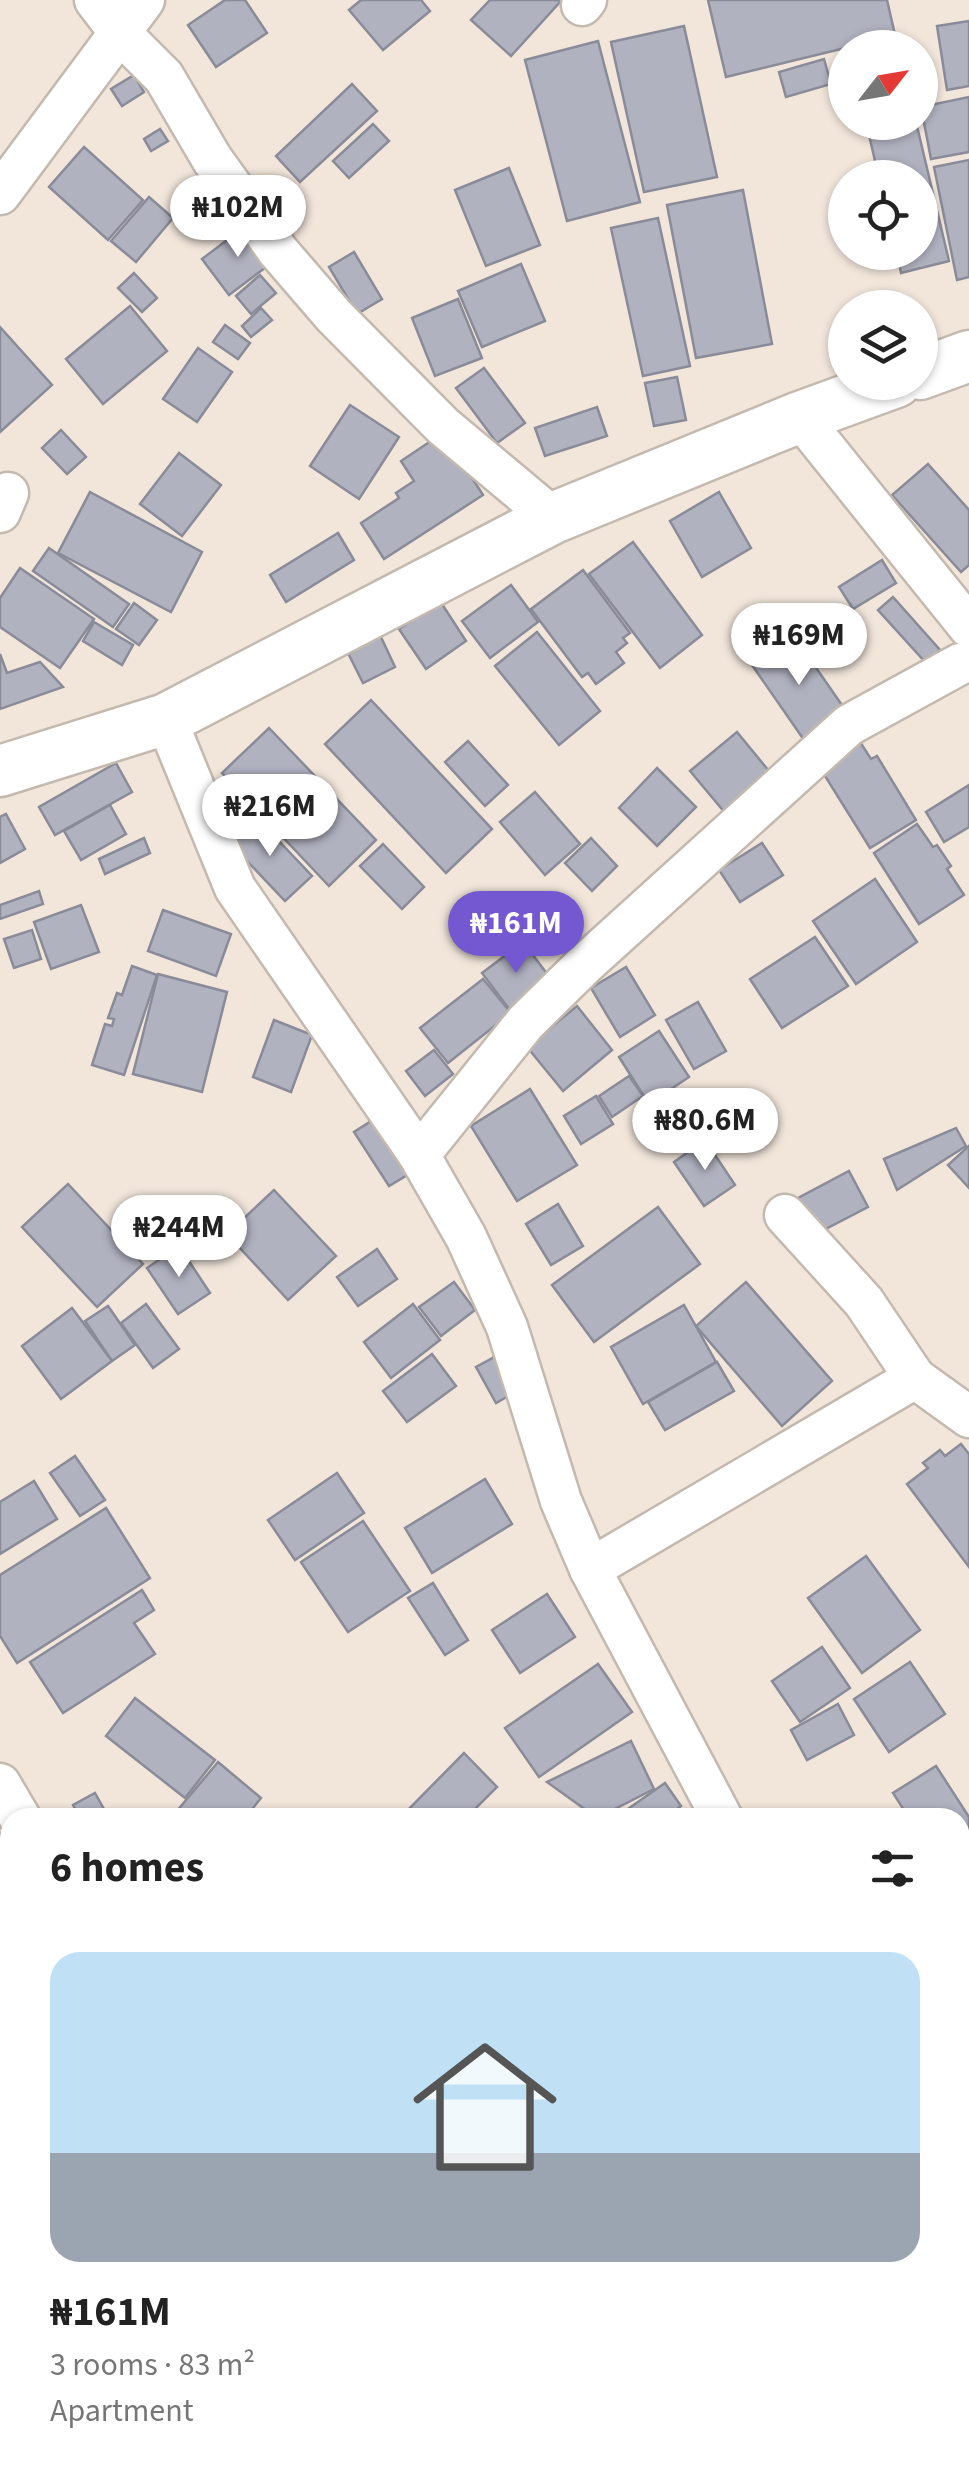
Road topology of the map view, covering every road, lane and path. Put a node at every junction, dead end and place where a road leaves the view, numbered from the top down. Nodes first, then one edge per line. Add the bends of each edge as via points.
1 (95, 0) edge
2 (144, 0) edge
3 (122, 34) junction
4 (0, 194) edge
5 (969, 356) edge
6 (938, 367) edge
7 (847, 400) edge
8 (800, 417) junction
9 (552, 518) junction
10 (969, 627) edge
11 (969, 662) edge
12 (166, 718) junction
13 (0, 772) edge
14 (419, 1155) junction
15 (786, 1215) dead end
16 (915, 1378) junction
17 (969, 1417) edge
18 (590, 1569) junction
19 (0, 1784) edge
20 (14, 1808) edge
21 (717, 1808) edge

1 - 3 street
2 - 3 street
3 - 4 street
3 - 9 street via 164,77 212,159 334,316 443,426
5 - 6 main road
7 - 8 main road
8 - 9 main road
8 - 10 street
9 - 12 main road
11 - 14 street via 850,725 538,1011
12 - 13 main road
12 - 14 street via 235,888
14 - 18 street via 507,1327 561,1501
15 - 16 street via 864,1302
16 - 17 street
16 - 18 street
18 - 21 street
19 - 20 street

